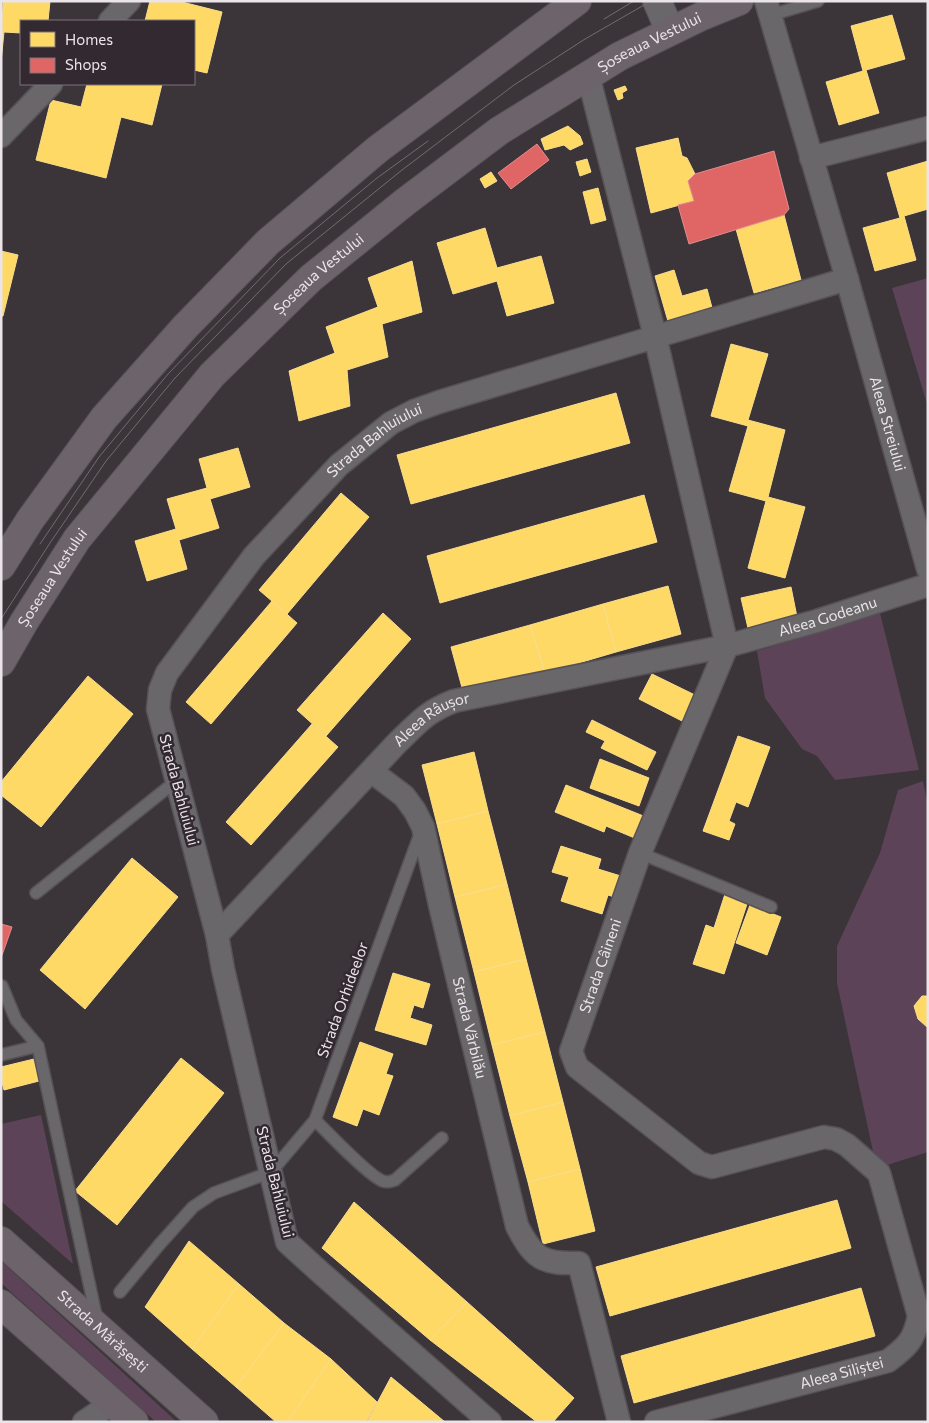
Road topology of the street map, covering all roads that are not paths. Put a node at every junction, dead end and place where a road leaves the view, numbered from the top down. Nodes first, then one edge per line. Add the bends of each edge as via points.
1 (129, 1) edge
2 (577, 1) edge
3 (658, 1) edge
4 (739, 1) edge
5 (818, 1) edge
6 (699, 8) edge
7 (769, 8) edge
8 (111, 20) edge
9 (670, 31) junction
10 (588, 75) junction
11 (50, 85) edge
12 (928, 128) edge
13 (1, 136) edge
14 (811, 158) junction
15 (847, 279) junction
16 (655, 336) junction
17 (1, 566) edge
18 (928, 569) edge
19 (928, 584) edge
20 (727, 646) junction
21 (1, 662) edge
22 (371, 771) junction
23 (176, 781) junction
24 (423, 827) junction
25 (640, 853) junction
26 (36, 893) dead end
27 (771, 907) dead end
28 (217, 935) junction
29 (2, 986) edge
30 (38, 1046) junction
31 (1, 1055) edge
32 (314, 1120) junction
33 (442, 1138) dead end
34 (271, 1172) junction
35 (879, 1173) joint
36 (1, 1241) edge
37 (120, 1292) dead end
38 (1, 1304) edge
39 (99, 1329) junction
40 (112, 1403) junction
41 (84, 1422) edge
42 (134, 1422) edge
43 (204, 1422) edge
44 (490, 1422) edge
45 (619, 1422) edge
46 (656, 1422) edge

1 - 8 street
2 - 17 main road via 378,149 268,242 185,327 104,418
3 - 9 street
4 - 6 main road, Șoseaua Vestului
5 - 7 lane
6 - 9 main road, Șoseaua Vestului
7 - 14 street, Aleea Streiului
9 - 10 main road, Șoseaua Vestului
10 - 16 street
10 - 21 main road, Șoseaua Vestului via 499,131 405,202 311,278 212,375 77,539
11 - 13 street
12 - 14 street
14 - 15 street, Aleea Streiului
15 - 16 street
15 - 18 street, Aleea Streiului
16 - 20 street
16 - 23 street, Strada Bahluiului via 414,411 391,423 339,465 254,556 167,673 160,690 158,710
19 - 20 street, Aleea Godeanu
20 - 22 street, Aleea Râușor via 454,701 426,715
20 - 25 street, Strada Câineni
22 - 24 street, Strada Vărbilău via 404,796
22 - 28 street, Aleea Râușor
23 - 26 lane
23 - 28 street, Strada Bahluiului
24 - 32 lane, Strada Orhideelor
24 - 45 street, Strada Vărbilău via 517,1226 539,1257 556,1264 579,1263
25 - 27 lane
25 - 35 street, Strada Câineni via 572,1051 577,1068 706,1166 824,1137 847,1145
28 - 34 street, Strada Bahluiului
29 - 30 lane via 16,1020
30 - 31 lane
30 - 39 lane
32 - 33 lane via 382,1181 395,1180
32 - 34 lane, Strada Orhideelor
34 - 37 lane via 214,1193 193,1207
34 - 44 street, Strada Bahluiului via 287,1242
35 - 46 street, Aleea Siliștei via 919,1316 915,1334 903,1350 868,1367
36 - 39 main road, Strada Mărășești
38 - 40 main road
39 - 43 main road, Strada Mărășești
40 - 41 street
40 - 42 main road

